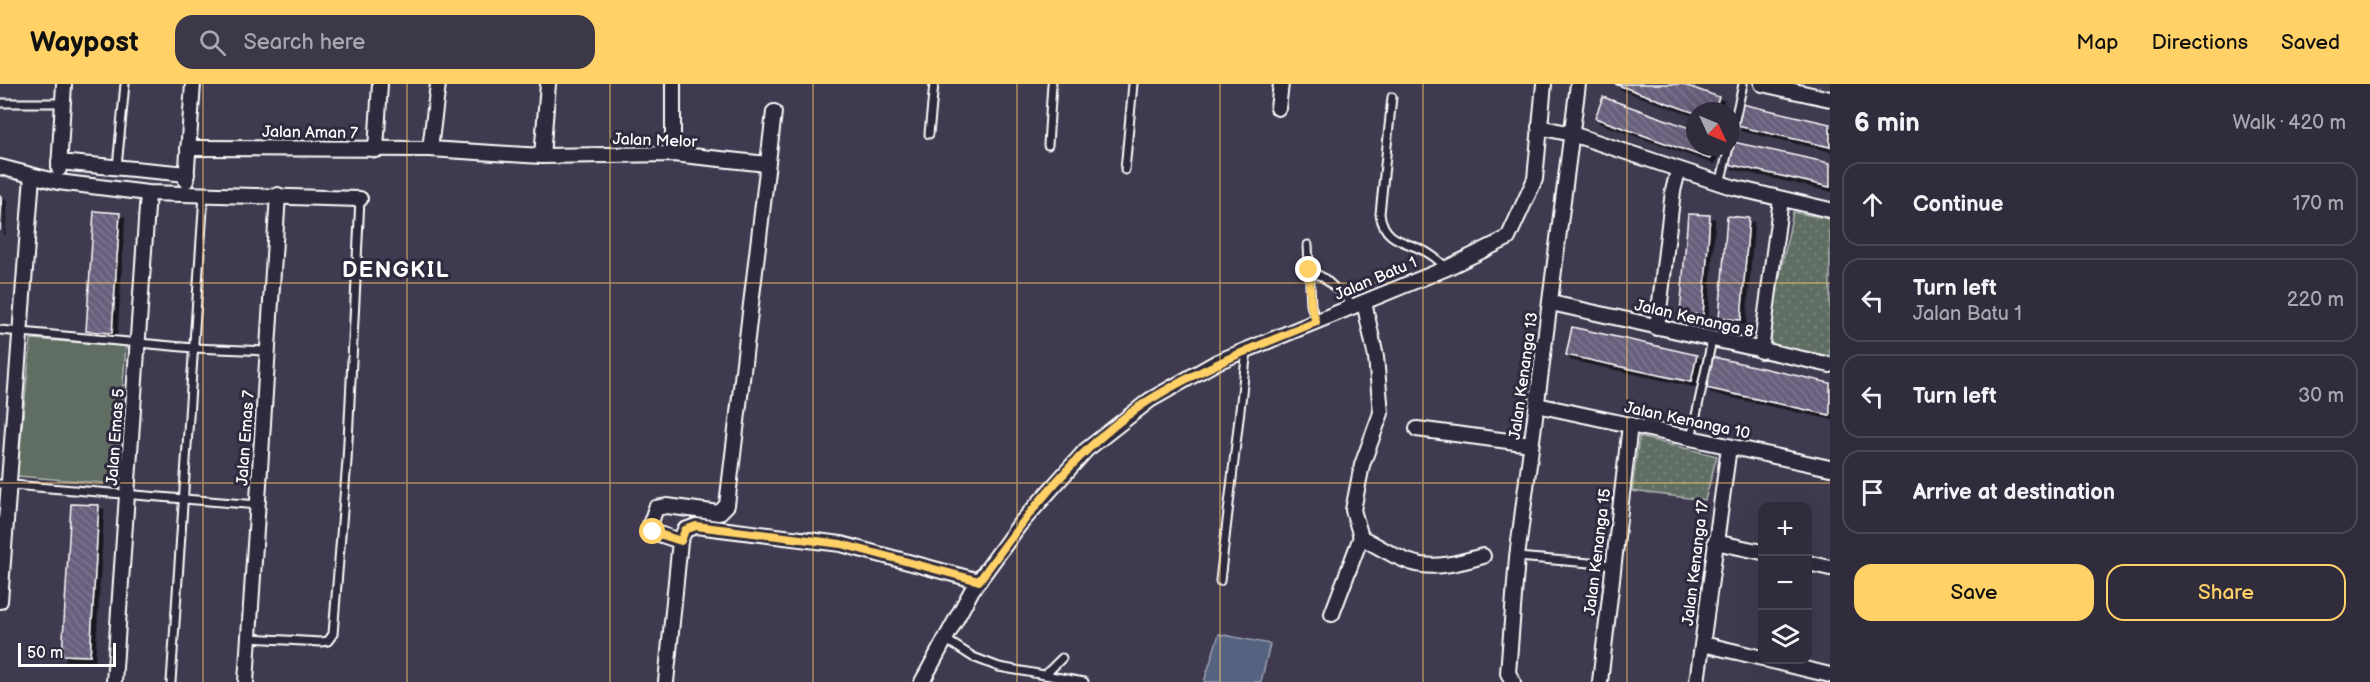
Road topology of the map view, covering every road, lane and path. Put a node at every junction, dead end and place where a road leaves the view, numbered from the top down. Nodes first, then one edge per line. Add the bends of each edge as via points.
1 (64, 84) edge
2 (125, 84) edge
3 (193, 84) edge
4 (380, 84) edge
5 (438, 84) edge
6 (548, 84) edge
7 (673, 84) edge
8 (934, 84) edge
9 (1052, 84) edge
10 (1132, 84) edge
11 (1281, 84) edge
12 (1540, 84) edge
13 (1578, 84) edge
14 (1743, 84) edge
15 (1762, 84) edge
16 (1392, 97) dead end
17 (1830, 99) edge
18 (1739, 102) edge
19 (0, 103) edge
20 (63, 103) junction
21 (1278, 108) dead end
22 (774, 112) dead end
23 (1539, 127) junction
24 (929, 134) dead end
25 (1572, 134) junction
26 (1048, 145) dead end
27 (188, 148) junction
28 (430, 149) junction
29 (376, 150) junction
30 (673, 154) junction
31 (543, 156) junction
32 (1727, 156) edge
33 (59, 162) junction
34 (767, 164) junction
35 (0, 167) edge
36 (117, 167) junction
37 (1125, 170) dead end
38 (1678, 171) junction
39 (187, 174) junction
40 (32, 176) junction
41 (58, 182) junction
42 (1720, 184) junction
43 (148, 193) junction
44 (185, 194) junction
45 (204, 195) junction
46 (278, 195) junction
47 (360, 199) joint
48 (1780, 199) junction
49 (1830, 210) edge
50 (1308, 245) dead end
51 (1447, 268) junction
52 (1309, 270) junction
53 (1551, 303) junction
54 (1360, 304) junction
55 (1316, 322) junction
56 (1657, 328) junction
57 (0, 330) edge
58 (21, 331) junction
59 (1712, 340) junction
60 (139, 342) junction
61 (193, 348) junction
62 (1247, 350) junction
63 (268, 351) junction
64 (1761, 351) junction
65 (1830, 365) edge
66 (1537, 405) junction
67 (1630, 425) junction
68 (1417, 429) dead end
69 (1691, 439) junction
70 (1531, 444) junction
71 (1729, 447) junction
72 (1830, 468) edge
73 (4, 484) edge
74 (129, 494) junction
75 (183, 499) junction
76 (258, 505) junction
77 (1360, 537) junction
78 (681, 541) junction
79 (1715, 542) junction
80 (1758, 551) edge
81 (1483, 556) dead end
82 (1517, 557) junction
83 (1812, 563) edge
84 (1614, 565) junction
85 (1830, 568) edge
86 (979, 581) junction
87 (1220, 581) dead end
88 (0, 601) edge
89 (1332, 614) dead end
90 (249, 638) junction
91 (945, 639) junction
92 (1703, 644) junction
93 (1758, 657) edge
94 (1062, 658) dead end
95 (1785, 664) edge
96 (1046, 674) junction
97 (1830, 675) edge
98 (1510, 678) edge
99 (114, 682) edge
100 (171, 682) edge
101 (246, 682) edge
102 (666, 682) edge
103 (922, 682) edge
104 (1084, 682) edge
105 (1600, 682) edge
106 (1697, 682) edge

1 - 20 street
2 - 36 lane
3 - 27 street
4 - 29 street
5 - 28 street
6 - 31 street
7 - 30 street
8 - 24 lane
9 - 26 lane
10 - 37 lane
11 - 21 street
12 - 23 street, Jalan Batu 1
13 - 25 street, Jalan Kenanga 13
14 - 18 lane
15 - 17 street
16 - 51 lane via 1382,227 1389,235 1428,253
19 - 20 lane
20 - 33 street
22 - 34 street
23 - 25 street
23 - 51 street, Jalan Batu 1 via 1535,179 1508,238
25 - 38 street
25 - 53 street, Jalan Kenanga 13
27 - 29 street, Jalan Aman 7
27 - 39 street
28 - 29 street, Jalan Aman 7
28 - 31 street, Jalan Aman 7
30 - 31 street, Jalan Melor
30 - 34 street, Jalan Melor
32 - 42 lane
33 - 36 street
33 - 41 street
34 - 78 street via 727,505 719,513 656,508 650,525 653,532
35 - 40 street
36 - 39 street
38 - 42 street
38 - 56 street
39 - 44 street
40 - 41 street
40 - 58 street
41 - 43 street
42 - 48 street
43 - 44 street
43 - 60 street, Jalan Emas 5
44 - 45 street
45 - 46 street
45 - 61 lane
46 - 47 street
46 - 63 street, Jalan Emas 7
47 - 90 lane via 347,462 333,634 328,641 321,642
48 - 49 street
48 - 64 street
50 - 52 lane
51 - 54 street, Jalan Batu 1
52 - 54 lane
52 - 55 lane
53 - 56 street, Jalan Kenanga 8
53 - 66 street, Jalan Kenanga 13
54 - 55 street, Jalan Batu 1
54 - 77 street via 1376,357 1381,413 1362,465 1353,510
55 - 62 street, Jalan Batu 1
56 - 59 street, Jalan Kenanga 8
57 - 58 lane
58 - 60 lane
58 - 73 street
59 - 64 street, Jalan Kenanga 8
59 - 69 lane
60 - 61 lane
60 - 74 street, Jalan Emas 5
61 - 63 lane
61 - 75 lane
62 - 86 street, Jalan Batu 1 via 1217,362 1150,400 1086,450 1020,524
62 - 87 lane
63 - 76 street, Jalan Emas 7
64 - 65 street, Jalan Kenanga 8
66 - 67 street, Jalan Kenanga 10
66 - 70 street, Jalan Kenanga 13
67 - 69 street, Jalan Kenanga 10
67 - 84 street, Jalan Kenanga 15
68 - 70 street
69 - 71 street, Jalan Kenanga 10
70 - 82 street, Jalan Kenanga 13
71 - 72 street, Jalan Kenanga 10
71 - 79 street, Jalan Kenanga 17
73 - 74 lane
73 - 88 street
74 - 75 lane
74 - 99 street, Jalan Emas 5
75 - 76 lane
75 - 100 lane
76 - 90 street, Jalan Emas 7
77 - 81 street via 1420,567 1449,566
77 - 89 street
78 - 86 street via 685,530 696,526 841,544
78 - 102 street
79 - 80 street
79 - 92 street, Jalan Kenanga 17
82 - 84 lane
82 - 98 street, Jalan Kenanga 13
83 - 85 street
84 - 105 street, Jalan Kenanga 15
86 - 91 street, Jalan Batu 1
90 - 101 street, Jalan Emas 7
91 - 96 lane via 988,664
91 - 103 street, Jalan Batu 1
92 - 93 street
92 - 106 street, Jalan Kenanga 17
94 - 96 lane
95 - 97 street
96 - 104 lane

